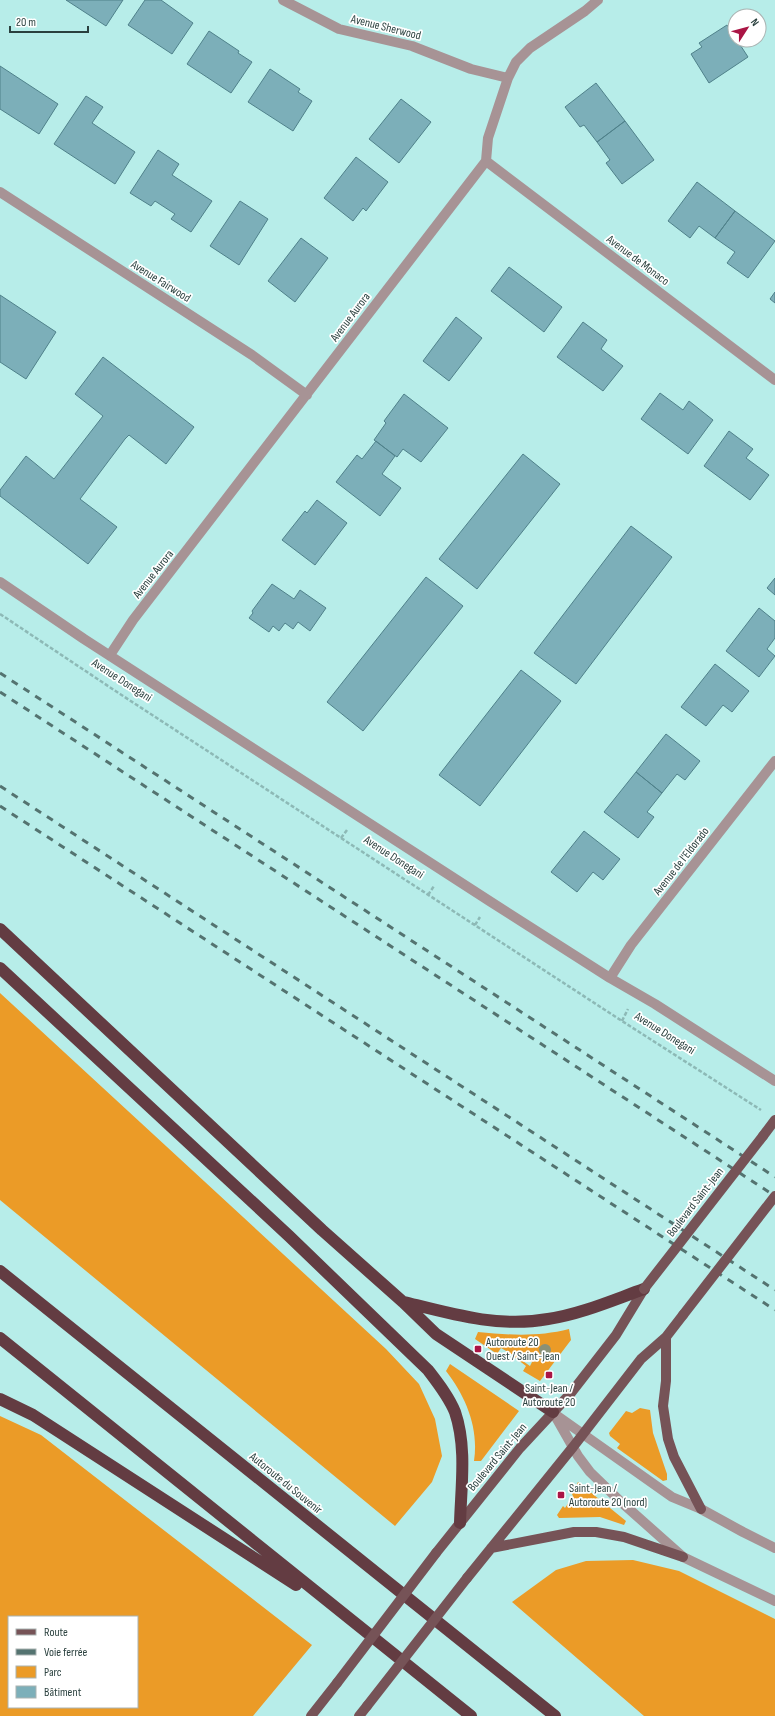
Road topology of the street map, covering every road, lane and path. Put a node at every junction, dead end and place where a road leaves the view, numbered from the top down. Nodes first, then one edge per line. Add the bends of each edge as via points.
1 (284, 0) edge
2 (598, 0) edge
3 (508, 78) junction
4 (486, 161) junction
5 (0, 192) edge
6 (775, 380) edge
7 (307, 395) junction
8 (0, 582) edge
9 (0, 614) edge
10 (110, 655) junction
11 (775, 761) edge
12 (257, 776) dead end
13 (253, 781) junction
14 (349, 828) dead end
15 (341, 838) junction
16 (436, 884) dead end
17 (428, 895) junction
18 (482, 914) dead end
19 (475, 925) junction
20 (0, 929) edge
21 (0, 968) edge
22 (610, 978) junction
23 (629, 1010) dead end
24 (622, 1021) junction
25 (775, 1081) edge
26 (762, 1110) dead end
27 (775, 1120) edge
28 (775, 1196) edge
29 (0, 1271) edge
30 (644, 1289) junction
31 (403, 1302) junction
32 (666, 1337) junction
33 (0, 1338) edge
34 (0, 1399) edge
35 (553, 1412) junction
36 (583, 1434) junction
37 (573, 1447) junction
38 (701, 1509) junction
39 (460, 1523) junction
40 (491, 1548) junction
41 (775, 1548) edge
42 (683, 1557) junction
43 (775, 1601) edge
44 (350, 1620) junction
45 (311, 1716) edge
46 (359, 1716) edge
47 (471, 1716) edge
48 (555, 1716) edge

1 - 3 street, Avenue Sherwood via 339,29 412,46 471,69
2 - 3 street via 530,48 516,62
3 - 4 street via 488,138
4 - 6 street, Avenue de Monaco
4 - 7 street, Avenue Aurora
5 - 7 street, Avenue Fairwood via 252,355
7 - 10 street, Avenue Aurora via 133,620
8 - 10 street, Avenue Donegani
9 - 13 path, Avenue Donegani
10 - 22 street, Avenue Donegani
11 - 22 street, Avenue de l'Eldorado via 631,945
12 - 13 path
13 - 15 path, Avenue Donegani
14 - 15 path
15 - 17 path, Avenue Donegani
16 - 17 path
17 - 19 path, Avenue Donegani
18 - 19 path
19 - 24 path, Avenue Donegani
20 - 31 highway
21 - 39 highway via 284,1231 428,1370 446,1396 459,1425 462,1456
22 - 25 street, Avenue Donegani
23 - 24 path
24 - 26 path, Avenue Donegani
27 - 30 main road, Boulevard Saint-Jean, bridge
28 - 32 main road, bridge
29 - 48 highway, Autoroute du Souvenir
30 - 31 highway via 572,1313 535,1321 474,1319
30 - 35 main road, Boulevard Saint-Jean via 616,1334 571,1393
31 - 35 highway via 436,1334
32 - 36 main road via 641,1359
32 - 38 main road via 664,1422 674,1457
33 - 44 highway
34 - 44 highway via 33,1414
35 - 36 street
35 - 37 street
35 - 39 main road, Boulevard Saint-Jean via 520,1448
36 - 37 main road
36 - 38 street via 672,1497
37 - 40 main road
37 - 42 street via 590,1472
38 - 41 street
39 - 45 main road, Boulevard Saint-Jean, bridge
40 - 42 main road via 574,1532 587,1532 613,1534
40 - 46 main road, bridge
42 - 43 street
44 - 47 highway

